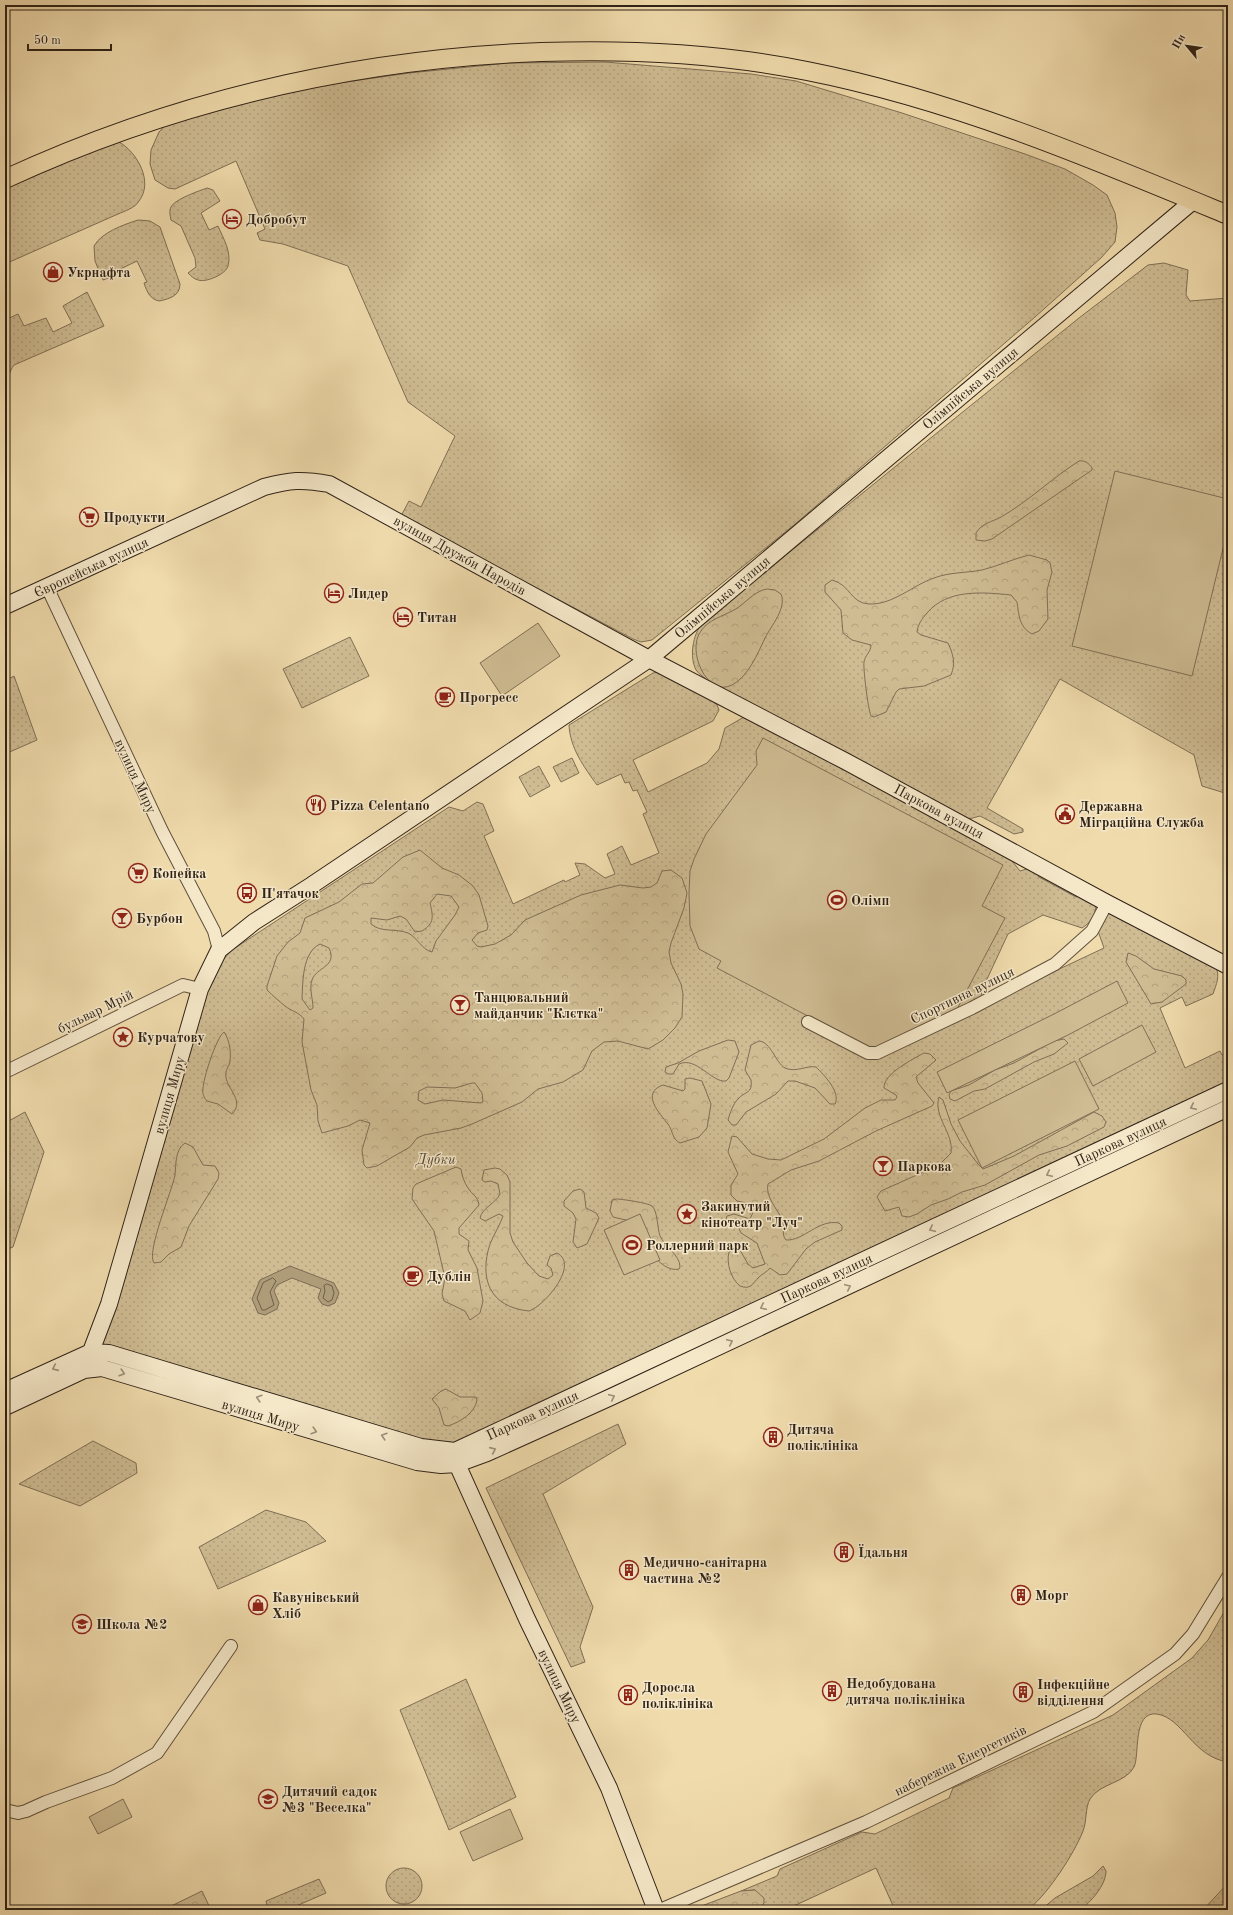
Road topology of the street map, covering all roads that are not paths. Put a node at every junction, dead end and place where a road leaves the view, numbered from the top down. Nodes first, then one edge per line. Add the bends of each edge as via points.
1 (5, 179) edge
2 (1194, 201) junction
3 (1228, 216) edge
4 (264, 488) joint
5 (47, 587) junction
6 (5, 606) edge
7 (649, 658) junction
8 (1107, 903) junction
9 (219, 950) junction
10 (1228, 966) edge
11 (200, 989) junction
12 (808, 1022) dead end
13 (5, 1072) edge
14 (1228, 1090) edge
15 (1228, 1108) edge
16 (91, 1352) junction
17 (84, 1370) junction
18 (5, 1391) edge
19 (5, 1407) edge
20 (421, 1447) joint
21 (445, 1451) junction
22 (457, 1464) junction
23 (1228, 1577) edge
24 (231, 1646) dead end
25 (5, 1810) edge
26 (656, 1910) edge
27 (660, 1910) edge

1 - 2 main road via 133,127 213,101 290,82 365,68 437,59 525,53 621,51 711,57 772,65 822,74 911,96 995,122
2 - 3 main road
2 - 7 street, Олімпійська вулиця
4 - 5 street, Європейська вулиця
4 - 7 street, вулиця Дружби Народів via 288,480 309,480 329,484
5 - 6 street, Європейська вулиця
5 - 9 street, вулиця Миру via 162,830 214,931
7 - 8 street, Паркова вулиця via 852,764
7 - 9 street, Олімпійська вулиця via 254,922
8 - 10 street, Паркова вулиця
8 - 12 street, Спортивна вулиця via 1092,931 1055,964 972,1008 876,1053 868,1053
9 - 11 street, вулиця Миру
11 - 13 street, бульвар Мрій via 183,985
11 - 16 street, вулиця Миру via 109,1304
14 -> 21 street, Паркова вулиця via 455,1451
22 -> 15 street, Паркова вулиця via 618,1394
16 - 17 street, вулиця Миру
16 -> 18 street
20 -> 16 street, вулиця Миру via 117,1355
17 - 19 street
17 -> 22 street, вулиця Миру via 112,1370 417,1462
20 - 21 street, Паркова вулиця
21 - 22 street, вулиця Миру
22 - 26 street, вулиця Миру via 527,1619 609,1788
23 - 27 street, набережна Енергетиків via 1193,1634 1175,1654 1093,1712 866,1822
24 - 25 street via 157,1753 112,1778 26,1811

